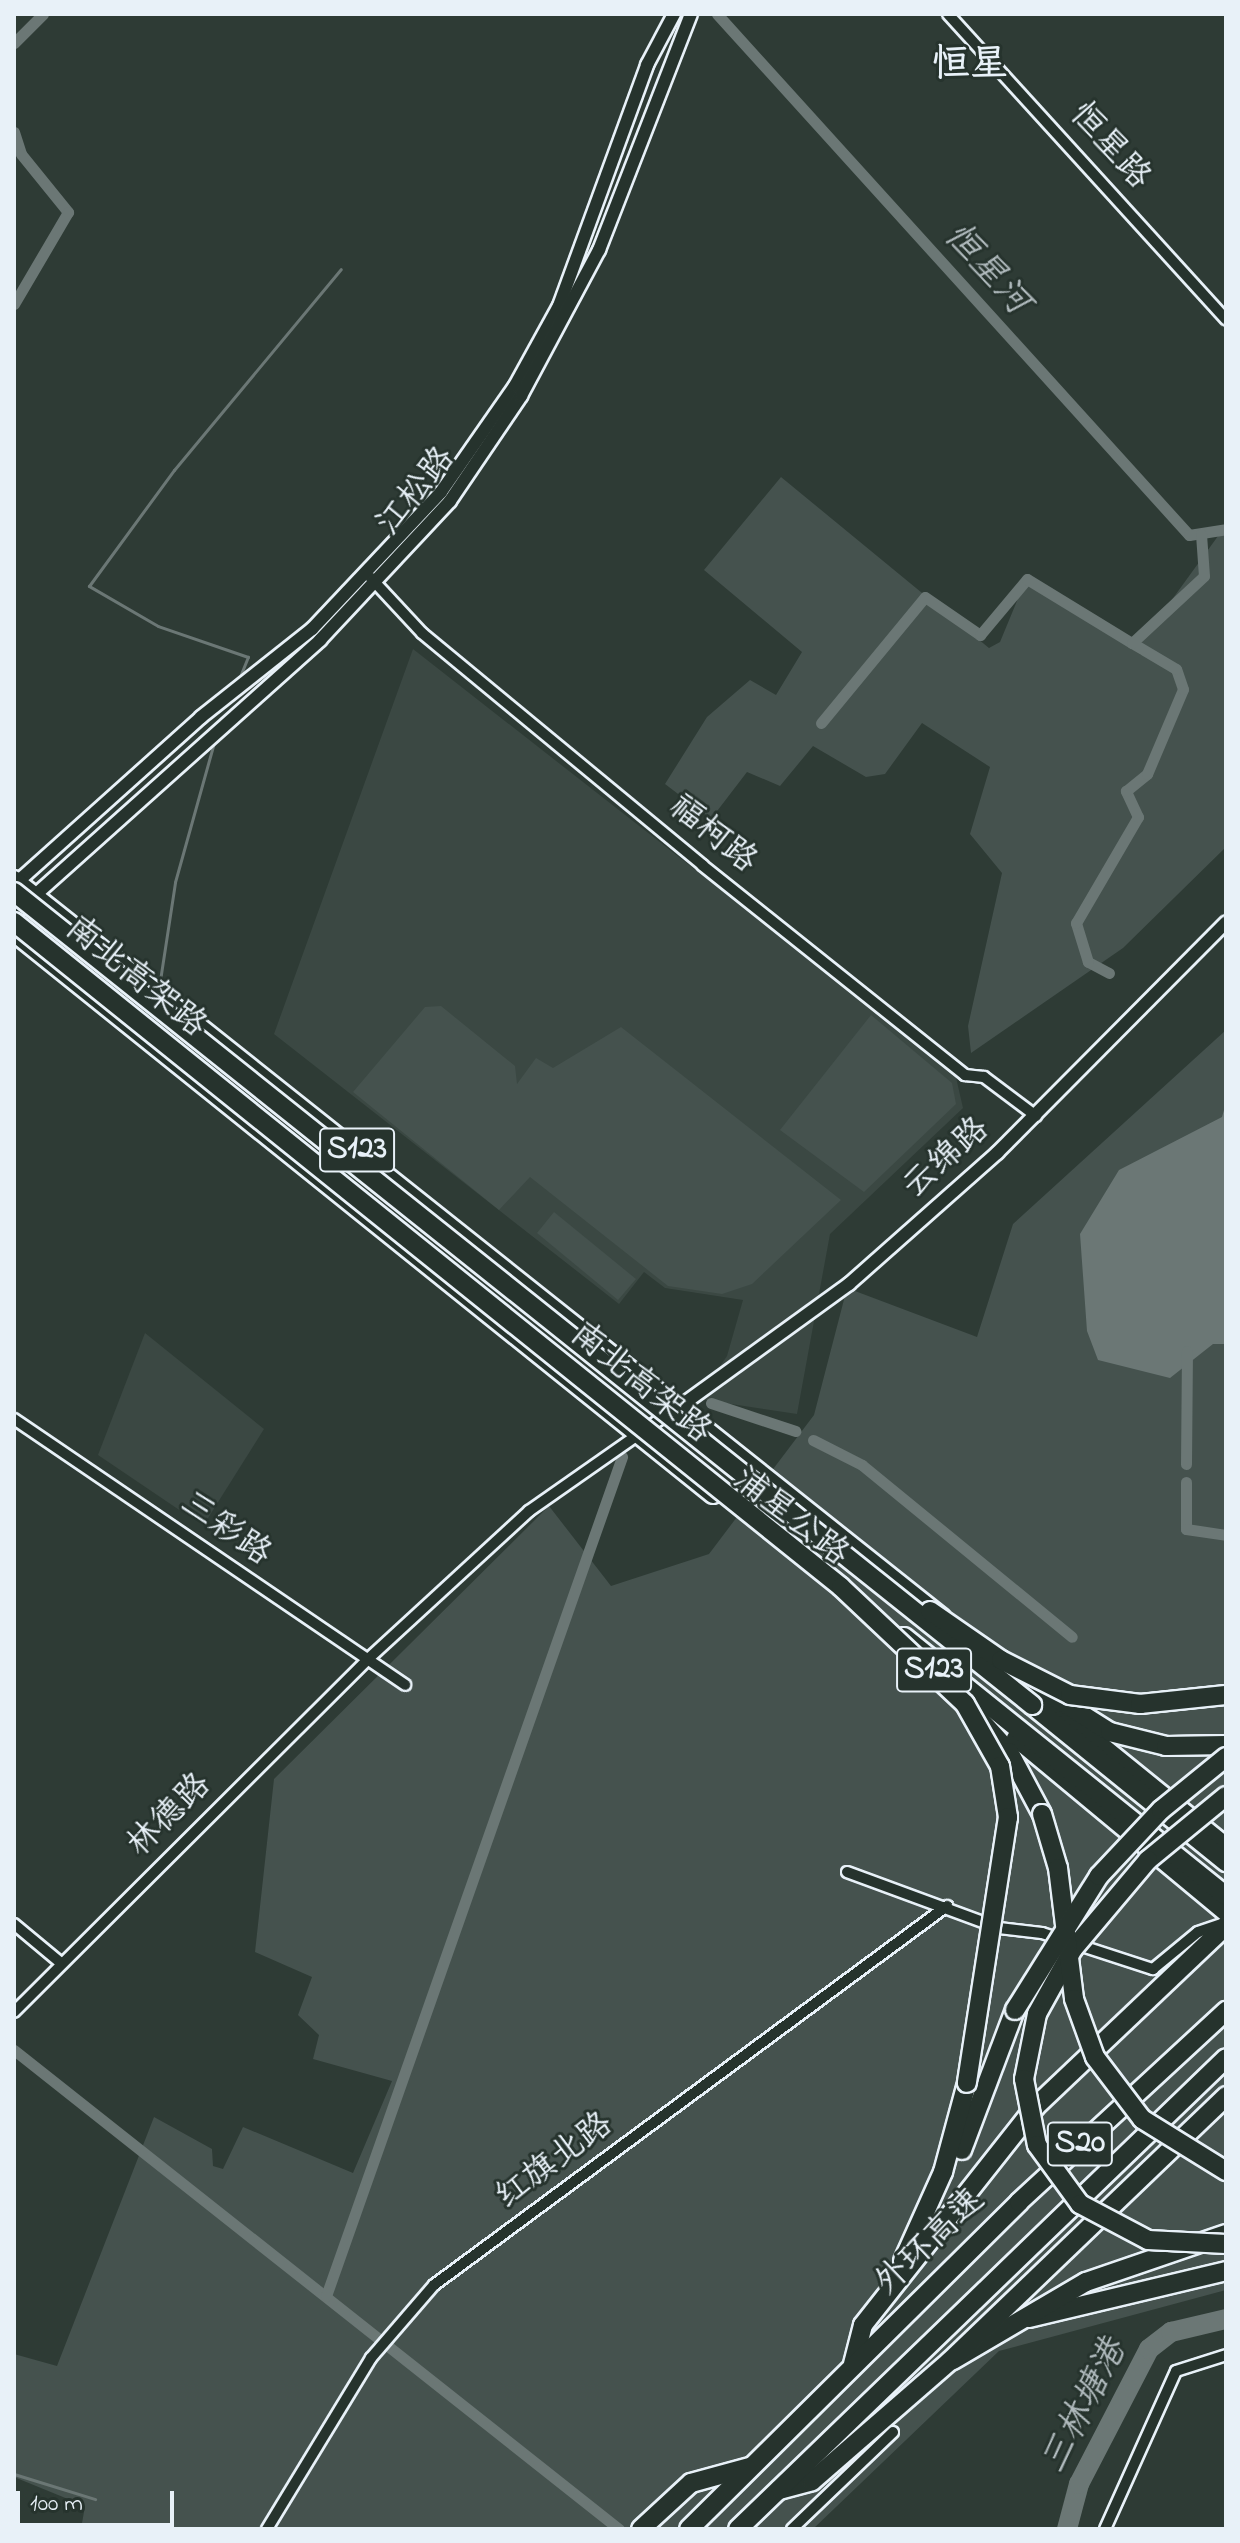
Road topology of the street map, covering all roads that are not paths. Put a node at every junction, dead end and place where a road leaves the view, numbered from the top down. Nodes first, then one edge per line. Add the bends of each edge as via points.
1 (674, 14) edge
2 (948, 14) edge
3 (689, 17) edge
4 (1226, 320) edge
5 (372, 580) junction
6 (15, 885) edge
7 (33, 894) junction
8 (14, 914) edge
9 (14, 922) edge
10 (1226, 922) edge
11 (14, 933) edge
12 (1036, 1116) junction
13 (679, 1407) junction
14 (14, 1419) edge
15 (635, 1434) junction
16 (882, 1585) junction
17 (841, 1587) junction
18 (367, 1660) junction
19 (1001, 1660) junction
20 (405, 1685) dead end
21 (1226, 1695) edge
22 (965, 1704) junction
23 (1226, 1745) edge
24 (1226, 1757) edge
25 (1226, 1796) edge
26 (1226, 1846) edge
27 (1226, 1862) edge
28 (847, 1872) dead end
29 (1226, 1896) edge
30 (947, 1906) junction
31 (1226, 1913) edge
32 (14, 1924) edge
33 (1226, 1924) edge
34 (62, 1964) junction
35 (1226, 2011) edge
36 (14, 2012) edge
37 (1226, 2058) edge
38 (1226, 2096) edge
39 (1226, 2171) edge
40 (931, 2204) junction
41 (1226, 2234) edge
42 (1226, 2244) edge
43 (1218, 2272) edge
44 (886, 2295) junction
45 (1029, 2318) junction
46 (1226, 2355) edge
47 (950, 2361) junction
48 (852, 2366) junction
49 (893, 2432) dead end
50 (752, 2466) junction
51 (776, 2491) junction
52 (644, 2527) edge
53 (267, 2529) edge
54 (689, 2529) edge
55 (738, 2529) edge
56 (792, 2529) edge
57 (1105, 2529) edge

1 - 5 street, 江松路 via 647,65 579,257 538,346 441,492
2 - 4 street, 恒星路
3 - 5 street, 江松路 via 599,250 551,346 450,501
5 - 6 street, 江松路
5 - 7 street, 江松路
5 - 12 street, 福柯路 via 422,633 702,865 965,1075 984,1077
6 - 7 main road, 浦星公路 / S123
6 - 16 highway, 南北高架路, bridge
7 - 8 street, 江松路
7 - 13 main road, 浦星公路 / S123
9 - 17 highway, 南北高架路, bridge
10 - 12 street, 云绵路
11 - 15 main road, 浦星公路 / S123
12 - 13 street, 云绵路 via 849,1284
13 - 15 street, 林德路
13 - 26 main road, 浦星公路 / S123
14 - 18 street, 三彩路
15 - 18 street, 林德路 via 529,1511
15 - 31 main road, 浦星公路 / S123
16 - 19 highway, bridge
16 - 27 highway, 南北高架路, bridge
17 - 22 highway, bridge
17 - 29 highway, 南北高架路, bridge
18 - 20 street, 三彩路
18 - 34 street, 林德路
19 - 21 highway, bridge via 1098,1701
19 - 23 highway, bridge via 1061,1707 1110,1732 1166,1746
22 - 39 highway, bridge via 1009,1752 1042,1814 1058,1868 1074,1999 1095,2057 1142,2119
22 - 40 highway, bridge via 1000,1766 1008,1817 967,2083
24 - 40 highway, bridge via 1161,1810 1099,1876 1015,2010 948,2188
25 - 42 highway, bridge via 1148,1860 1081,1938 1037,2014 1024,2079 1037,2145 1080,2204 1148,2240
28 - 30 street
30 - 33 street via 999,1928 1042,1933 1153,1969 1198,1932
30 - 53 street, 红旗北路 via 434,2285 371,2358
32 - 34 street
33 - 44 highway via 1055,2085
34 - 36 street, 林德路
35 - 48 highway, 外环高速 / S20, bridge
37 - 51 highway, 外环高速 / S20, bridge via 963,2305
38 - 47 highway
40 - 44 highway
41 - 45 highway via 1112,2271
43 - 45 highway
44 - 48 highway via 863,2325
45 - 47 highway
46 - 57 street via 1176,2371
47 - 51 highway via 812,2481
48 - 50 highway, 外环高速 / S20
49 - 56 street
50 - 52 highway via 691,2483
50 - 54 highway, 外环高速 / S20
51 - 55 highway, 外环高速 / S20

